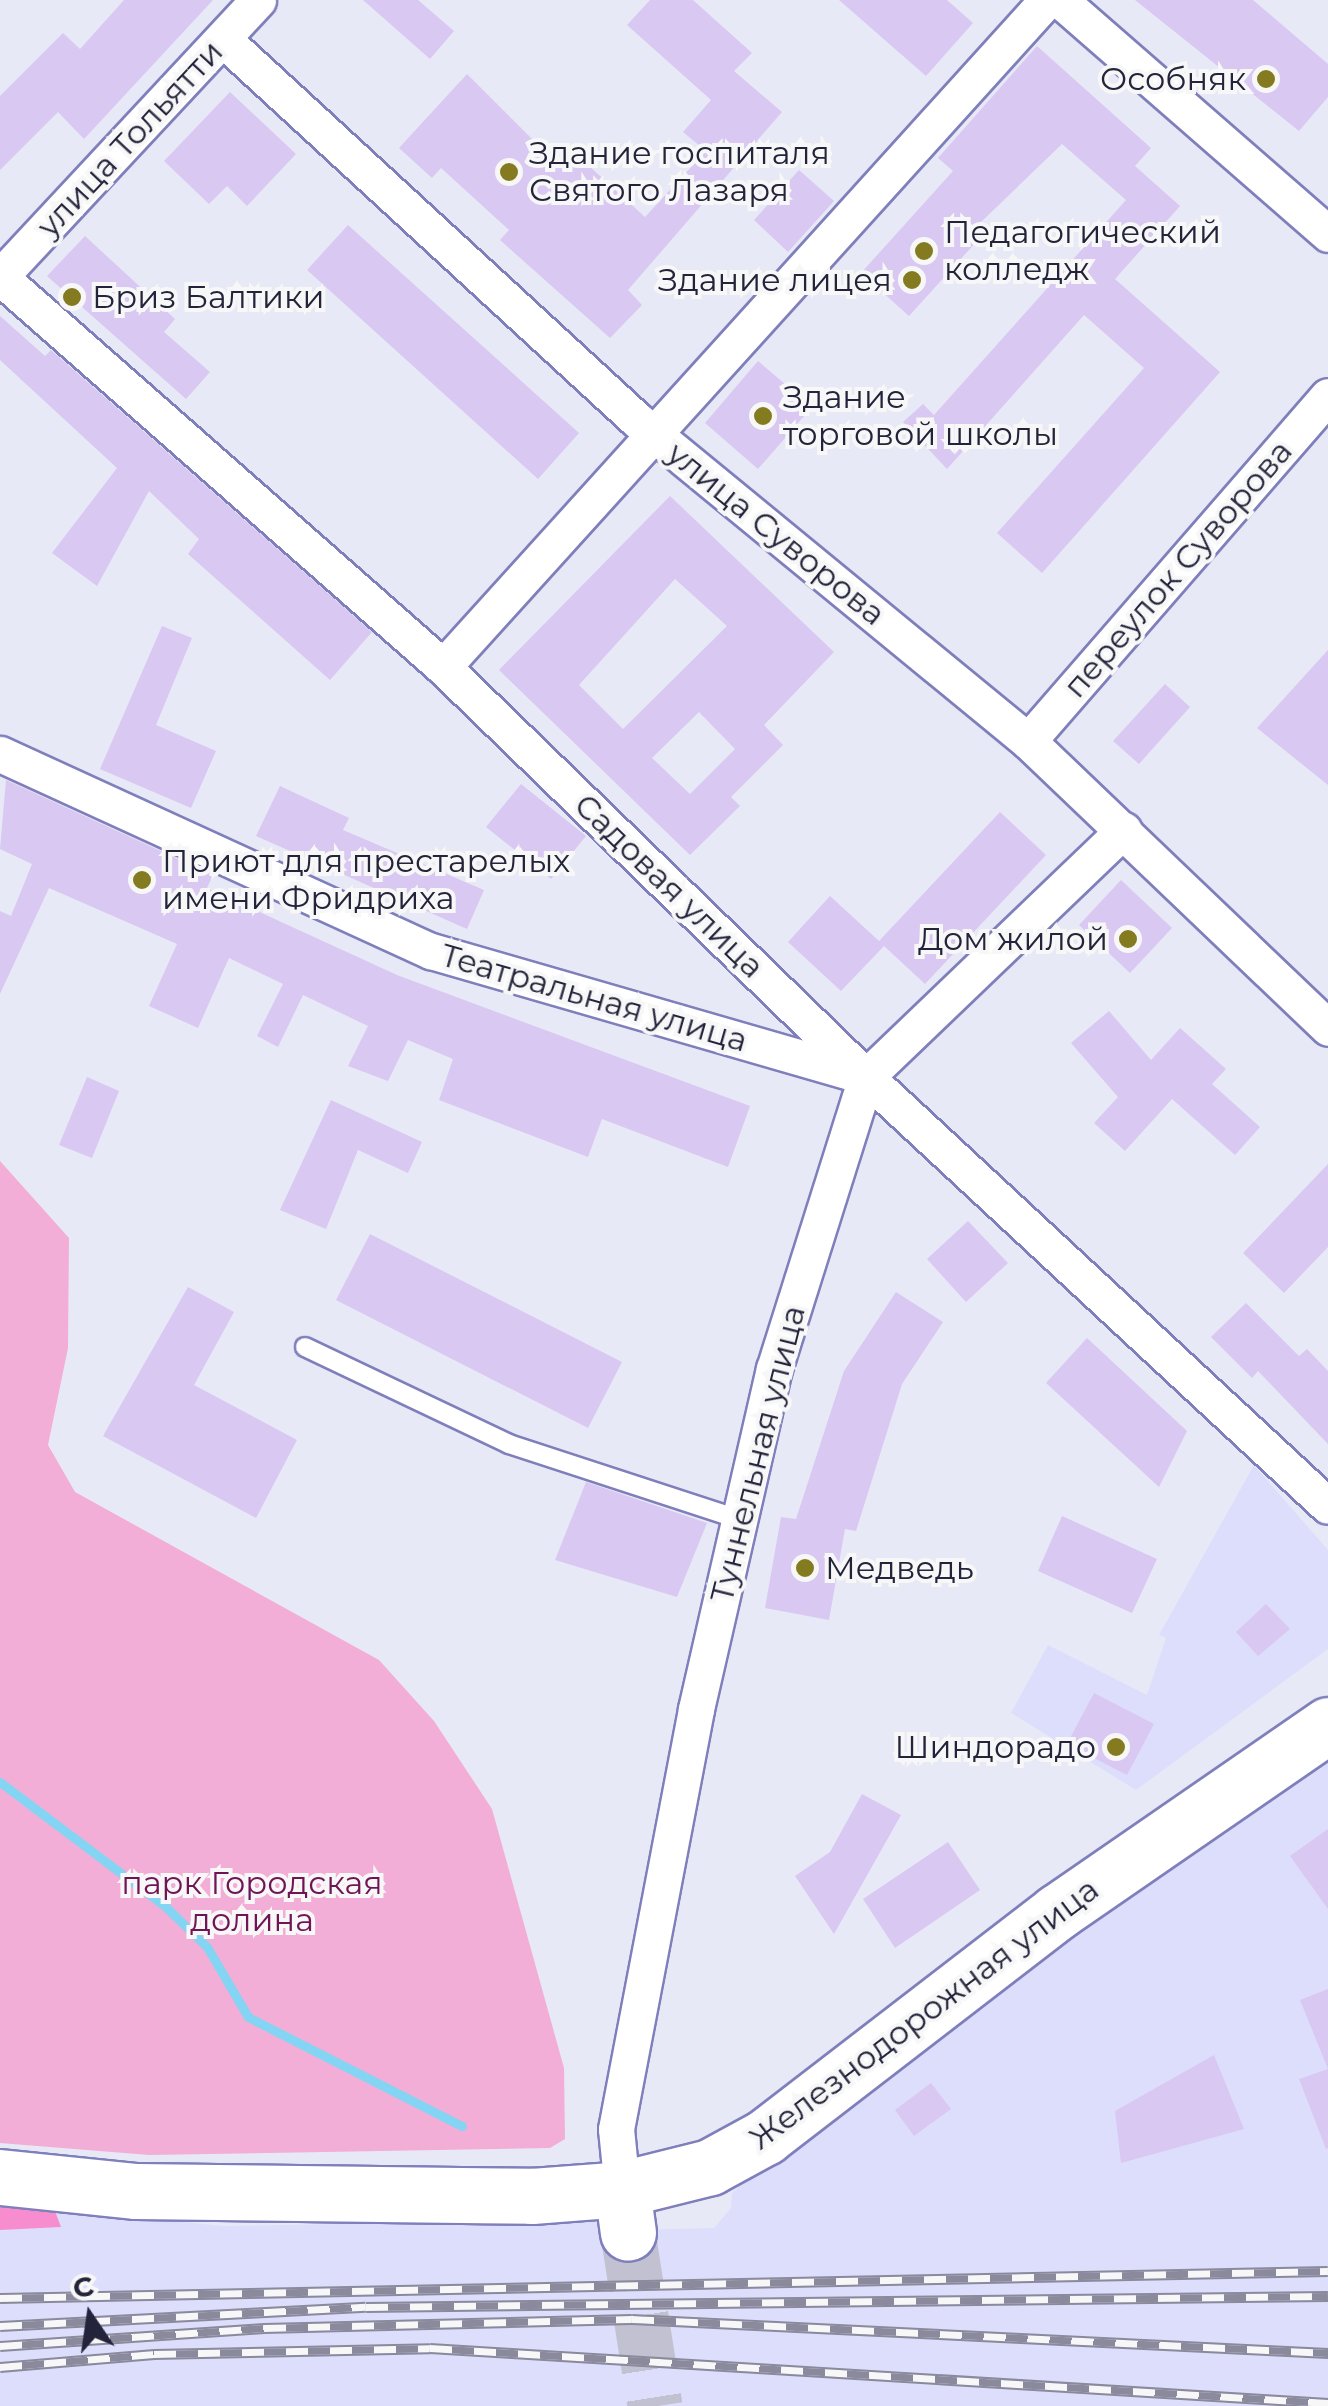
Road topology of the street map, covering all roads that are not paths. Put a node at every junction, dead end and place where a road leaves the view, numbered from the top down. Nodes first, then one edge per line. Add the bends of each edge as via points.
1 (258, 0) edge
2 (1047, 0) edge
3 (1060, 0) edge
4 (224, 40) junction
5 (1328, 234) edge
6 (0, 278) edge
7 (1328, 396) edge
8 (654, 434) junction
9 (443, 668) junction
10 (1028, 741) junction
11 (0, 754) edge
12 (1124, 830) junction
13 (1328, 1028) edge
14 (866, 1077) junction
15 (304, 1347) dead end
16 (1328, 1506) edge
17 (739, 1519) junction
18 (1328, 1725) edge
19 (0, 2177) edge
20 (625, 2211) junction

1 - 4 street, улица Тольятти
2 - 8 street
3 - 5 street
4 - 6 street, улица Тольятти
4 - 8 street, улица Суворова
6 - 9 street, Садовая улица
7 - 10 street, переулок Суворова
8 - 9 street
8 - 10 street, улица Суворова
9 - 14 street, Садовая улица
10 - 12 street, улица Суворова
11 - 14 street, Театральная улица via 431,951
12 - 13 street, улица Суворова
12 - 14 street, Туннельная улица
14 - 16 street, Садовая улица
14 - 17 street, Туннельная улица via 774,1369
15 - 17 lane via 509,1444
17 - 20 street, Туннельная улица via 616,2129
18 - 20 highway, Железнодорожная улица via 1057,1912 766,2136
19 - 20 highway, Железнодорожная улица via 136,2191

